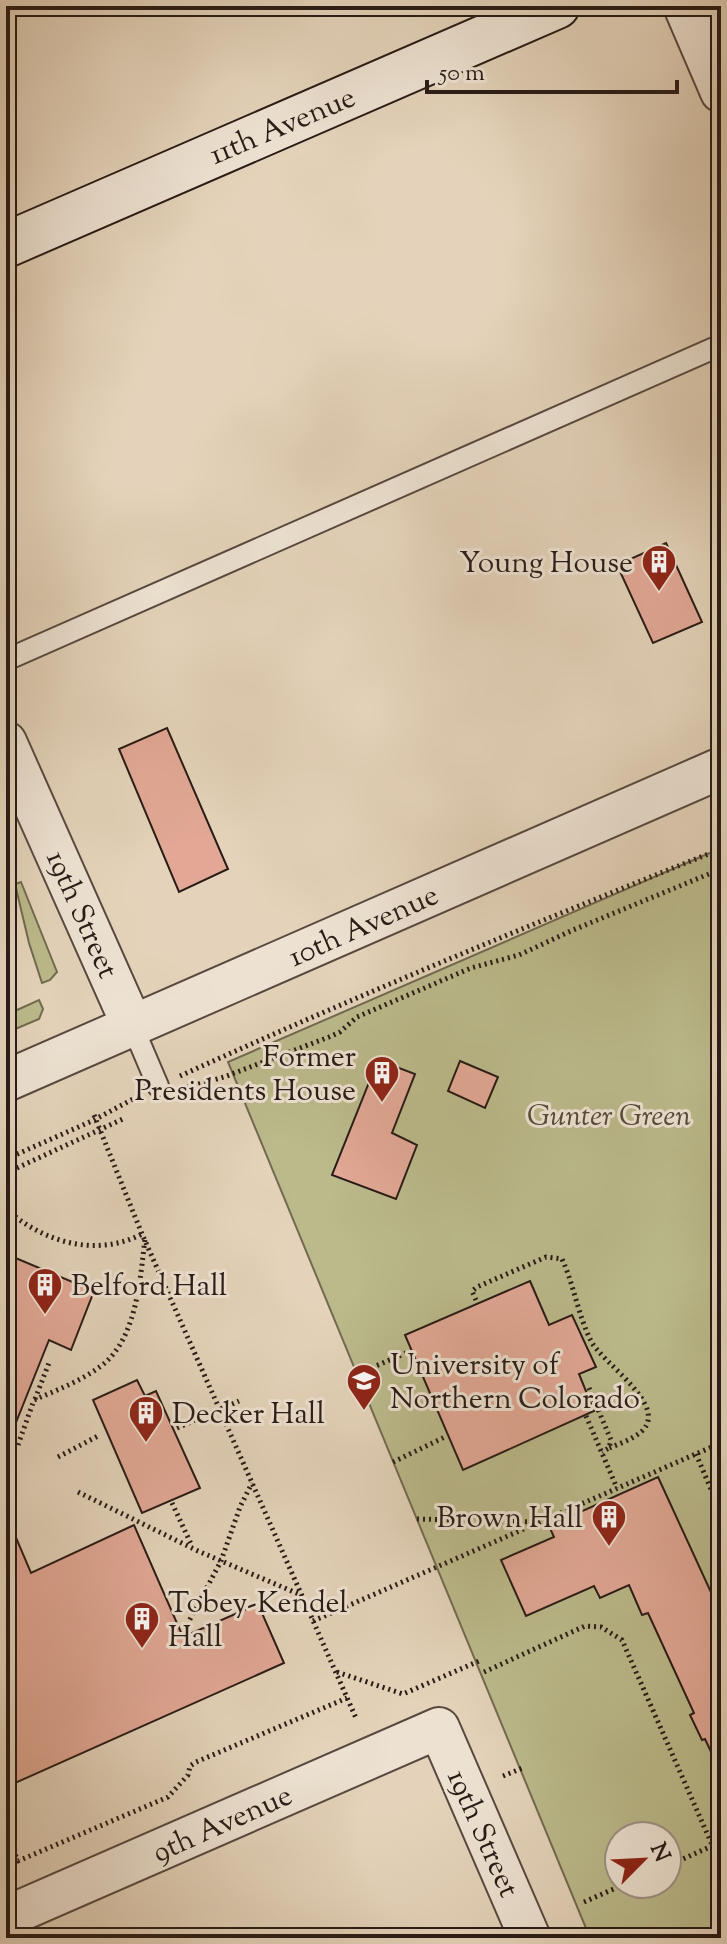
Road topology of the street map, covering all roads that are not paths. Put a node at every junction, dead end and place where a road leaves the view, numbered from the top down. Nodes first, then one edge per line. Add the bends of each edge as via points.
1 (684, 6) edge
2 (536, 10) edge
3 (721, 92) edge
4 (6, 245) edge
5 (721, 345) edge
6 (6, 660) edge
7 (6, 742) edge
8 (721, 768) edge
9 (132, 1025) junction
10 (6, 1081) edge
11 (167, 1088) road end
12 (439, 1728) joint
13 (6, 1917) edge
14 (530, 1938) edge

1 - 3 street
2 - 4 main road, 11th Avenue
5 - 6 lane
7 - 9 street, 19th Street
8 - 9 street, 10th Avenue
9 - 10 street, 10th Avenue
9 - 11 lane, 19th Street
12 - 13 street, 9th Avenue
12 - 14 street, 19th Street

